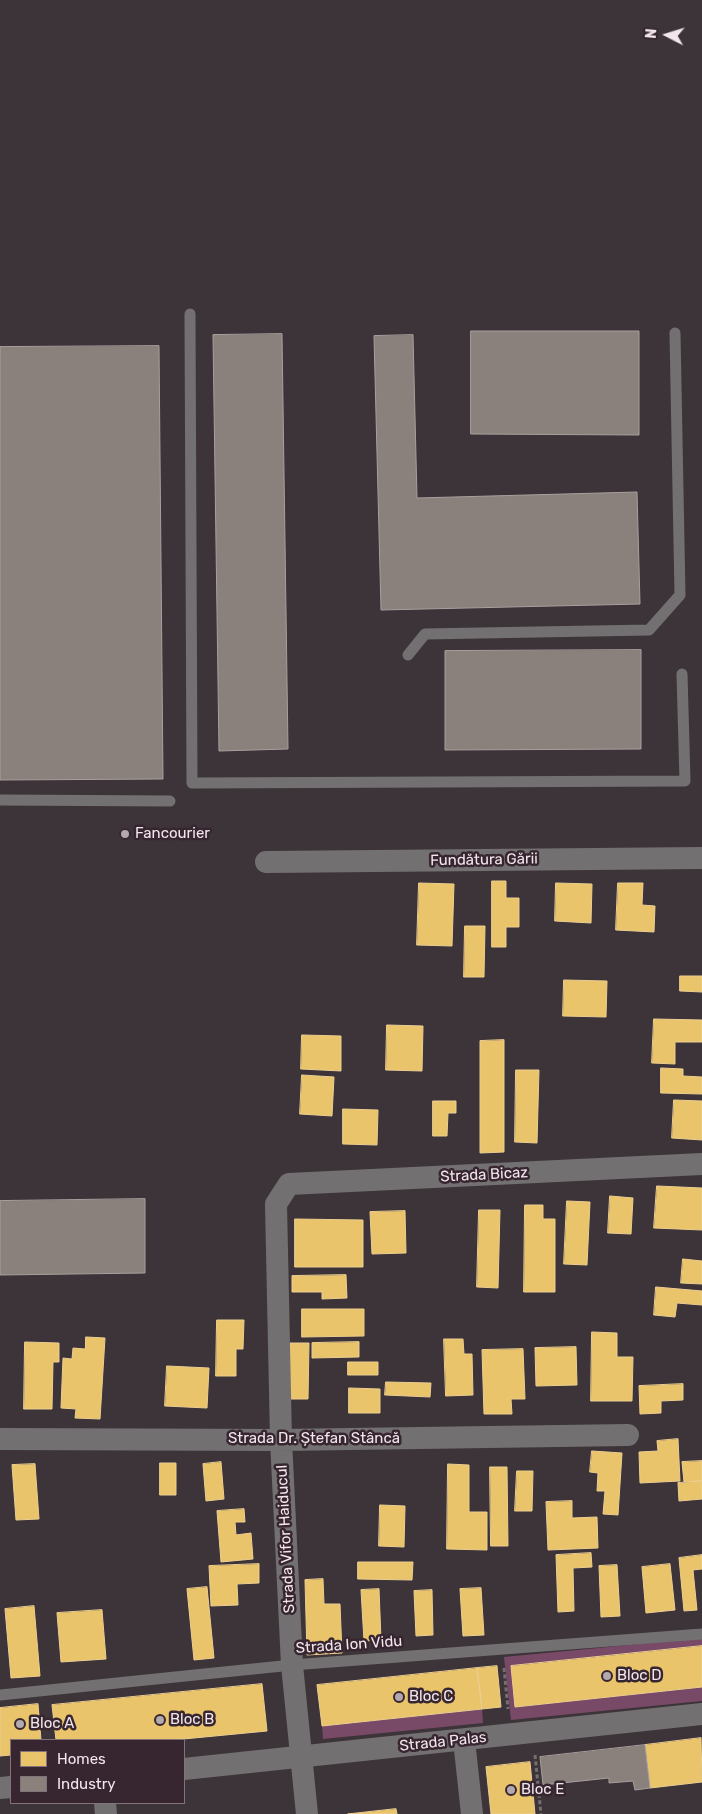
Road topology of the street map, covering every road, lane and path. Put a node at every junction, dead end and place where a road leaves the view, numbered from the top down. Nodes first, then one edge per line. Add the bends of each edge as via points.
1 (190, 314) dead end
2 (676, 333) dead end
3 (408, 655) dead end
4 (682, 674) dead end
5 (0, 800) edge
6 (170, 800) dead end
7 (702, 858) edge
8 (266, 862) dead end
9 (702, 1164) edge
10 (276, 1204) joint
11 (628, 1435) dead end
12 (0, 1439) edge
13 (281, 1440) junction
14 (702, 1634) edge
15 (502, 1649) junction
16 (292, 1664) junction
17 (0, 1695) edge
18 (702, 1714) edge
19 (522, 1734) junction
20 (464, 1740) junction
21 (301, 1757) junction
22 (185, 1769) edge
23 (307, 1814) edge
24 (472, 1814) edge
25 (541, 1814) edge

1 - 4 lane via 192,783 685,781
2 - 3 lane via 680,595 649,630 425,634
5 - 6 lane
7 - 8 street, Fundătura Gării
9 - 10 street, Strada Bicaz via 289,1184
10 - 13 street, Strada Vifor Haiducul
11 - 13 street, Strada Dr. Ștefan Stâncă
12 - 13 street, Strada Dr. Ștefan Stâncă
13 - 16 street, Strada Vifor Haiducul
14 - 15 lane, Strada Ion Vidu
15 - 16 lane, Strada Ion Vidu
15 - 19 path
16 - 17 lane, Strada Ion Vidu
16 - 21 street, Strada Vifor Haiducul
18 - 19 street, Strada Palas
19 - 20 street, Strada Palas
19 - 25 path
20 - 21 street, Strada Palas
20 - 24 street
21 - 22 street, Strada Palas
21 - 23 street, Strada Vifor Haiducul

